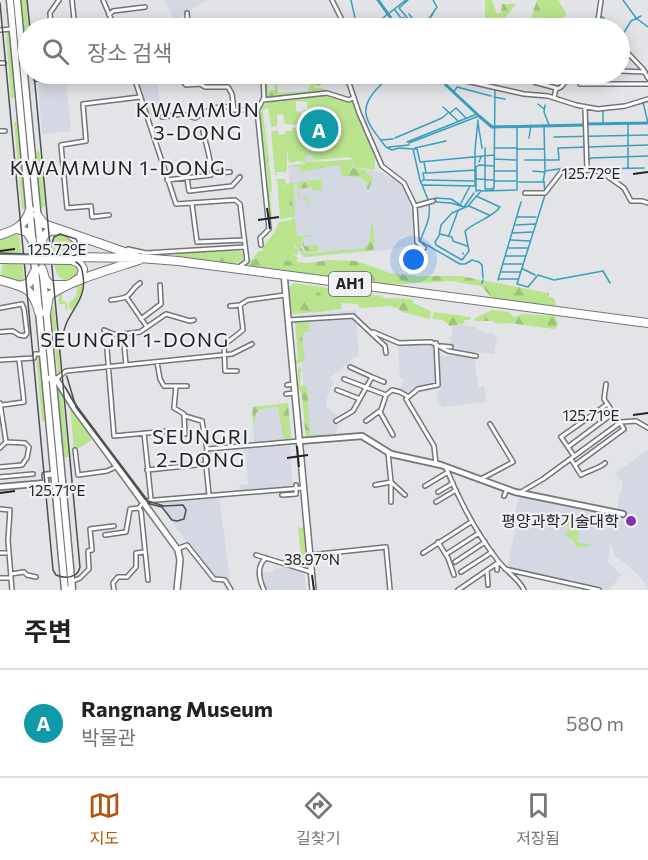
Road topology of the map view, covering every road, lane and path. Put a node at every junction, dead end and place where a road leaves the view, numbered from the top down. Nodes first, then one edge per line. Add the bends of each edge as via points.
1 (10, 0) edge
2 (17, 0) edge
3 (59, 0) edge
4 (72, 0) edge
5 (103, 0) edge
6 (332, 0) edge
7 (600, 0) edge
8 (145, 7) dead end
9 (187, 13) dead end
10 (109, 15) junction
11 (19, 18) edge
12 (50, 18) edge
13 (74, 18) edge
14 (110, 18) edge
15 (187, 18) edge
16 (340, 18) edge
17 (601, 18) edge
18 (13, 29) junction
19 (0, 30) edge
20 (630, 56) edge
21 (630, 71) edge
22 (645, 72) junction
23 (648, 78) edge
24 (18, 82) edge
25 (18, 84) edge
26 (27, 84) edge
27 (136, 84) edge
28 (185, 84) edge
29 (200, 84) edge
30 (200, 84) edge
31 (264, 84) edge
32 (349, 84) edge
33 (480, 84) edge
34 (541, 84) edge
35 (564, 84) edge
36 (580, 84) dead end
37 (648, 84) edge
38 (557, 89) junction
39 (140, 97) junction
40 (354, 97) junction
41 (554, 98) junction
42 (648, 99) edge
43 (263, 100) junction
44 (233, 106) junction
45 (585, 107) junction
46 (257, 110) junction
47 (162, 117) dead end
48 (0, 131) edge
49 (5, 131) dead end
50 (203, 131) dead end
51 (587, 170) junction
52 (230, 172) dead end
53 (211, 173) junction
54 (240, 177) dead end
55 (187, 178) junction
56 (167, 180) junction
57 (525, 193) dead end
58 (433, 201) dead end
59 (192, 204) junction
60 (648, 204) edge
61 (415, 206) junction
62 (30, 210) junction
63 (37, 215) junction
64 (109, 215) dead end
65 (17, 229) junction
66 (0, 235) edge
67 (32, 240) junction
68 (244, 240) junction
69 (261, 245) dead end
70 (40, 247) junction
71 (245, 247) junction
72 (424, 248) dead end
73 (171, 252) junction
74 (0, 257) edge
75 (143, 257) junction
76 (72, 258) junction
77 (178, 261) junction
78 (39, 270) junction
79 (238, 270) junction
80 (284, 276) junction
81 (1, 280) edge
82 (69, 284) junction
83 (140, 284) dead end
84 (160, 285) dead end
85 (19, 286) junction
86 (281, 297) junction
87 (127, 298) junction
88 (111, 300) dead end
89 (240, 305) junction
90 (230, 306) dead end
91 (0, 308) edge
92 (43, 312) junction
93 (141, 319) junction
94 (194, 320) dead end
95 (287, 321) junction
96 (648, 325) edge
97 (147, 327) junction
98 (104, 330) dead end
99 (369, 330) junction
100 (0, 332) edge
101 (123, 334) junction
102 (252, 344) dead end
103 (438, 344) junction
104 (451, 347) dead end
105 (106, 349) dead end
106 (386, 352) dead end
107 (44, 354) junction
108 (224, 355) junction
109 (476, 356) dead end
110 (20, 359) junction
111 (0, 360) edge
112 (157, 362) junction
113 (126, 365) junction
114 (109, 367) junction
115 (350, 367) dead end
116 (237, 371) dead end
117 (372, 377) junction
118 (51, 378) junction
119 (344, 380) dead end
120 (384, 382) dead end
121 (606, 384) dead end
122 (176, 386) junction
123 (187, 387) dead end
124 (366, 388) junction
125 (337, 390) dead end
126 (294, 393) junction
127 (286, 394) dead end
128 (386, 395) junction
129 (407, 397) junction
130 (360, 399) junction
131 (1, 404) edge
132 (606, 405) junction
133 (380, 412) junction
134 (613, 413) junction
135 (185, 416) junction
136 (336, 421) dead end
137 (366, 421) dead end
138 (620, 422) junction
139 (490, 424) dead end
140 (648, 428) edge
141 (170, 431) dead end
142 (144, 433) junction
143 (185, 434) dead end
144 (393, 435) dead end
145 (299, 441) junction
146 (6, 442) junction
147 (568, 447) junction
148 (0, 448) edge
149 (207, 449) junction
150 (75, 450) dead end
151 (388, 452) junction
152 (572, 458) junction
153 (606, 463) dead end
154 (206, 464) junction
155 (436, 464) junction
156 (575, 465) junction
157 (117, 466) junction
158 (0, 467) edge
159 (213, 468) dead end
160 (207, 469) junction
161 (447, 469) junction
162 (147, 470) junction
163 (33, 474) dead end
164 (55, 474) junction
165 (0, 477) edge
166 (481, 479) junction
167 (392, 482) junction
168 (453, 483) junction
169 (375, 485) dead end
170 (425, 486) dead end
171 (0, 487) edge
172 (299, 487) junction
173 (507, 489) junction
174 (456, 490) junction
175 (438, 492) dead end
176 (520, 493) junction
177 (209, 495) junction
178 (282, 495) dead end
179 (405, 495) dead end
180 (504, 496) dead end
181 (151, 500) junction
182 (144, 501) junction
183 (391, 502) dead end
184 (436, 502) dead end
185 (139, 508) junction
186 (0, 509) edge
187 (624, 514) dead end
188 (471, 522) junction
189 (114, 526) dead end
190 (479, 533) junction
191 (105, 535) dead end
192 (438, 542) junction
193 (485, 542) junction
194 (177, 549) junction
195 (145, 552) junction
196 (492, 552) junction
197 (0, 553) edge
198 (6, 553) dead end
199 (423, 553) dead end
200 (448, 553) dead end
201 (256, 555) dead end
202 (310, 555) junction
203 (266, 558) junction
204 (455, 562) dead end
205 (498, 563) junction
206 (505, 569) junction
207 (487, 570) junction
208 (497, 570) dead end
209 (461, 572) dead end
210 (311, 573) junction
211 (84, 574) junction
212 (93, 574) dead end
213 (454, 575) dead end
214 (11, 576) junction
215 (36, 577) dead end
216 (0, 578) edge
217 (148, 580) dead end
218 (488, 585) dead end
219 (70, 588) edge
220 (12, 590) edge
221 (114, 590) edge
222 (177, 590) edge
223 (231, 590) edge
224 (264, 590) edge
225 (313, 590) edge
226 (390, 590) edge
227 (458, 590) edge
228 (524, 590) edge
229 (599, 590) edge

1 - 18 main road
2 - 11 main road
3 - 12 street
4 - 13 street
5 - 10 street
6 - 16 street
7 - 17 street
8 - 10 street via 112,11
9 - 15 street
10 - 14 street
18 - 19 street
18 - 24 main road
20 - 22 street
21 - 22 street
22 - 23 street
25 - 62 main road
26 - 63 main road
27 - 39 street
28 - 30 street
29 - 44 street via 228,87
31 - 43 street
32 - 40 street
33 - 41 street
34 - 38 street
35 - 38 street
36 - 37 street
38 - 41 street
39 - 56 street
39 - 64 street via 83,105 86,141 61,145 67,208 91,206 92,217
40 - 43 street via 349,100 327,93
40 - 61 street via 384,168 404,183
41 - 45 street
42 - 45 street via 608,108
43 - 46 street
44 - 46 street via 234,110
44 - 47 street via 213,108 195,118 182,114
45 - 51 street
46 - 69 street via 269,229 260,238
48 - 49 street
50 - 53 street
51 - 57 street via 562,171 545,193
51 - 60 street via 612,178 627,191 631,201
52 - 53 street
53 - 55 street
54 - 55 street via 232,186 189,191
55 - 56 street
56 - 59 street via 176,204
58 - 61 street
59 - 68 street via 197,242
59 - 68 street via 235,200 240,204
61 - 72 street via 418,245
62 - 65 highway
62 - 67 main road
63 - 70 main road
63 - 75 highway via 44,224
65 - 66 highway
65 - 67 highway via 27,232
67 - 78 main road
68 - 71 street
70 - 76 highway via 46,234 56,230 79,240 80,251
70 - 78 main road
71 - 73 street
71 - 79 street via 247,261
73 - 75 street
73 - 77 street
74 - 76 highway, bridge
75 - 76 highway
75 - 77 highway
75 - 79 highway
75 - 82 highway
76 - 82 highway via 83,269 81,277
77 - 79 highway
78 - 82 highway via 50,285
78 - 85 highway via 31,282
78 - 92 main road
79 - 80 highway
80 - 86 main road
80 - 96 highway, AH1
81 - 85 highway
82 - 92 highway via 49,296
83 - 87 street
84 - 93 street via 161,304
85 - 92 highway via 32,293
86 - 89 street via 248,300
86 - 95 main road
87 - 88 street
87 - 93 street
89 - 90 street
89 - 108 street via 243,330 225,344
91 - 100 street via 23,306 27,333 22,336 13,331
92 - 107 main road
92 - 118 main road
93 - 97 street
94 - 97 street via 166,314
95 - 99 street via 353,316
95 - 126 main road via 290,384
97 - 101 street
98 - 101 street
99 - 103 street via 402,344
99 - 106 street
101 - 113 street
102 - 108 street via 240,352
103 - 104 street
103 - 109 street via 448,351
103 - 129 street via 438,385 418,389
105 - 114 street
107 - 110 street
107 - 118 main road
108 - 112 street
108 - 116 street via 225,371
110 - 111 street
110 - 131 street via 24,402
112 - 113 street
112 - 122 street via 164,386
113 - 114 street
114 - 118 street via 66,371
114 - 142 street via 114,436
115 - 117 street
117 - 120 street
117 - 124 street
118 - 157 main road
118 - 164 main road
118 - 219 main road
119 - 124 street
121 - 132 street
122 - 123 street
122 - 135 street via 174,408
124 - 128 street
124 - 130 street
125 - 130 street
126 - 127 street
126 - 145 main road
128 - 129 street via 392,390
128 - 133 street
129 - 155 street via 434,446
130 - 136 street via 353,411
131 - 146 street
132 - 134 street
132 - 147 street via 561,437
133 - 137 street
133 - 144 street
134 - 138 street
134 - 147 street
135 - 143 street
135 - 149 street via 202,421
138 - 140 street via 636,421
138 - 152 street
138 - 156 street via 624,429
139 - 166 street via 513,462
141 - 142 street
142 - 162 street
145 - 149 street
145 - 151 street via 362,436
145 - 172 main road
146 - 148 street
146 - 158 street via 28,444 29,452 22,465
147 - 152 street
149 - 154 street
150 - 157 street via 78,475
151 - 155 street
151 - 167 street
152 - 156 street
152 - 176 street
153 - 156 street via 581,475
154 - 160 street
154 - 162 street
155 - 161 street
157 - 182 main road
159 - 160 street
160 - 177 street
161 - 166 street
161 - 168 street
161 - 170 street
162 - 181 street
163 - 165 street
164 - 171 street via 45,475 46,483
164 - 219 main road
166 - 173 street
167 - 169 street
167 - 179 street
167 - 183 street
168 - 174 street
168 - 175 street
172 - 177 street
172 - 178 street via 296,494
172 - 202 main road
173 - 176 street
173 - 180 street
174 - 184 street
174 - 188 street
176 - 187 street
177 - 181 street
181 - 182 street
182 - 185 street
182 - 194 main road
185 - 191 street via 130,509 126,532
185 - 195 street
186 - 214 street via 10,510
188 - 190 street
188 - 192 street
189 - 211 street via 90,529 92,550 88,551 89,566
190 - 193 street
190 - 200 street
192 - 199 street
192 - 213 street
193 - 196 street
193 - 204 street
194 - 222 main road
194 - 223 street via 188,545 214,579 225,580
195 - 217 street
195 - 221 street via 136,554 136,567 127,577 118,577 113,583
196 - 205 street
196 - 209 street
197 - 198 street
201 - 203 street
202 - 210 main road
202 - 226 street via 386,547
203 - 210 street
203 - 224 street via 259,568
205 - 206 street
205 - 207 street
205 - 208 street
206 - 228 street
206 - 229 street
207 - 218 street
207 - 227 street
210 - 225 main road
211 - 212 street
211 - 219 street
214 - 215 street via 24,572
214 - 216 street
214 - 220 street

